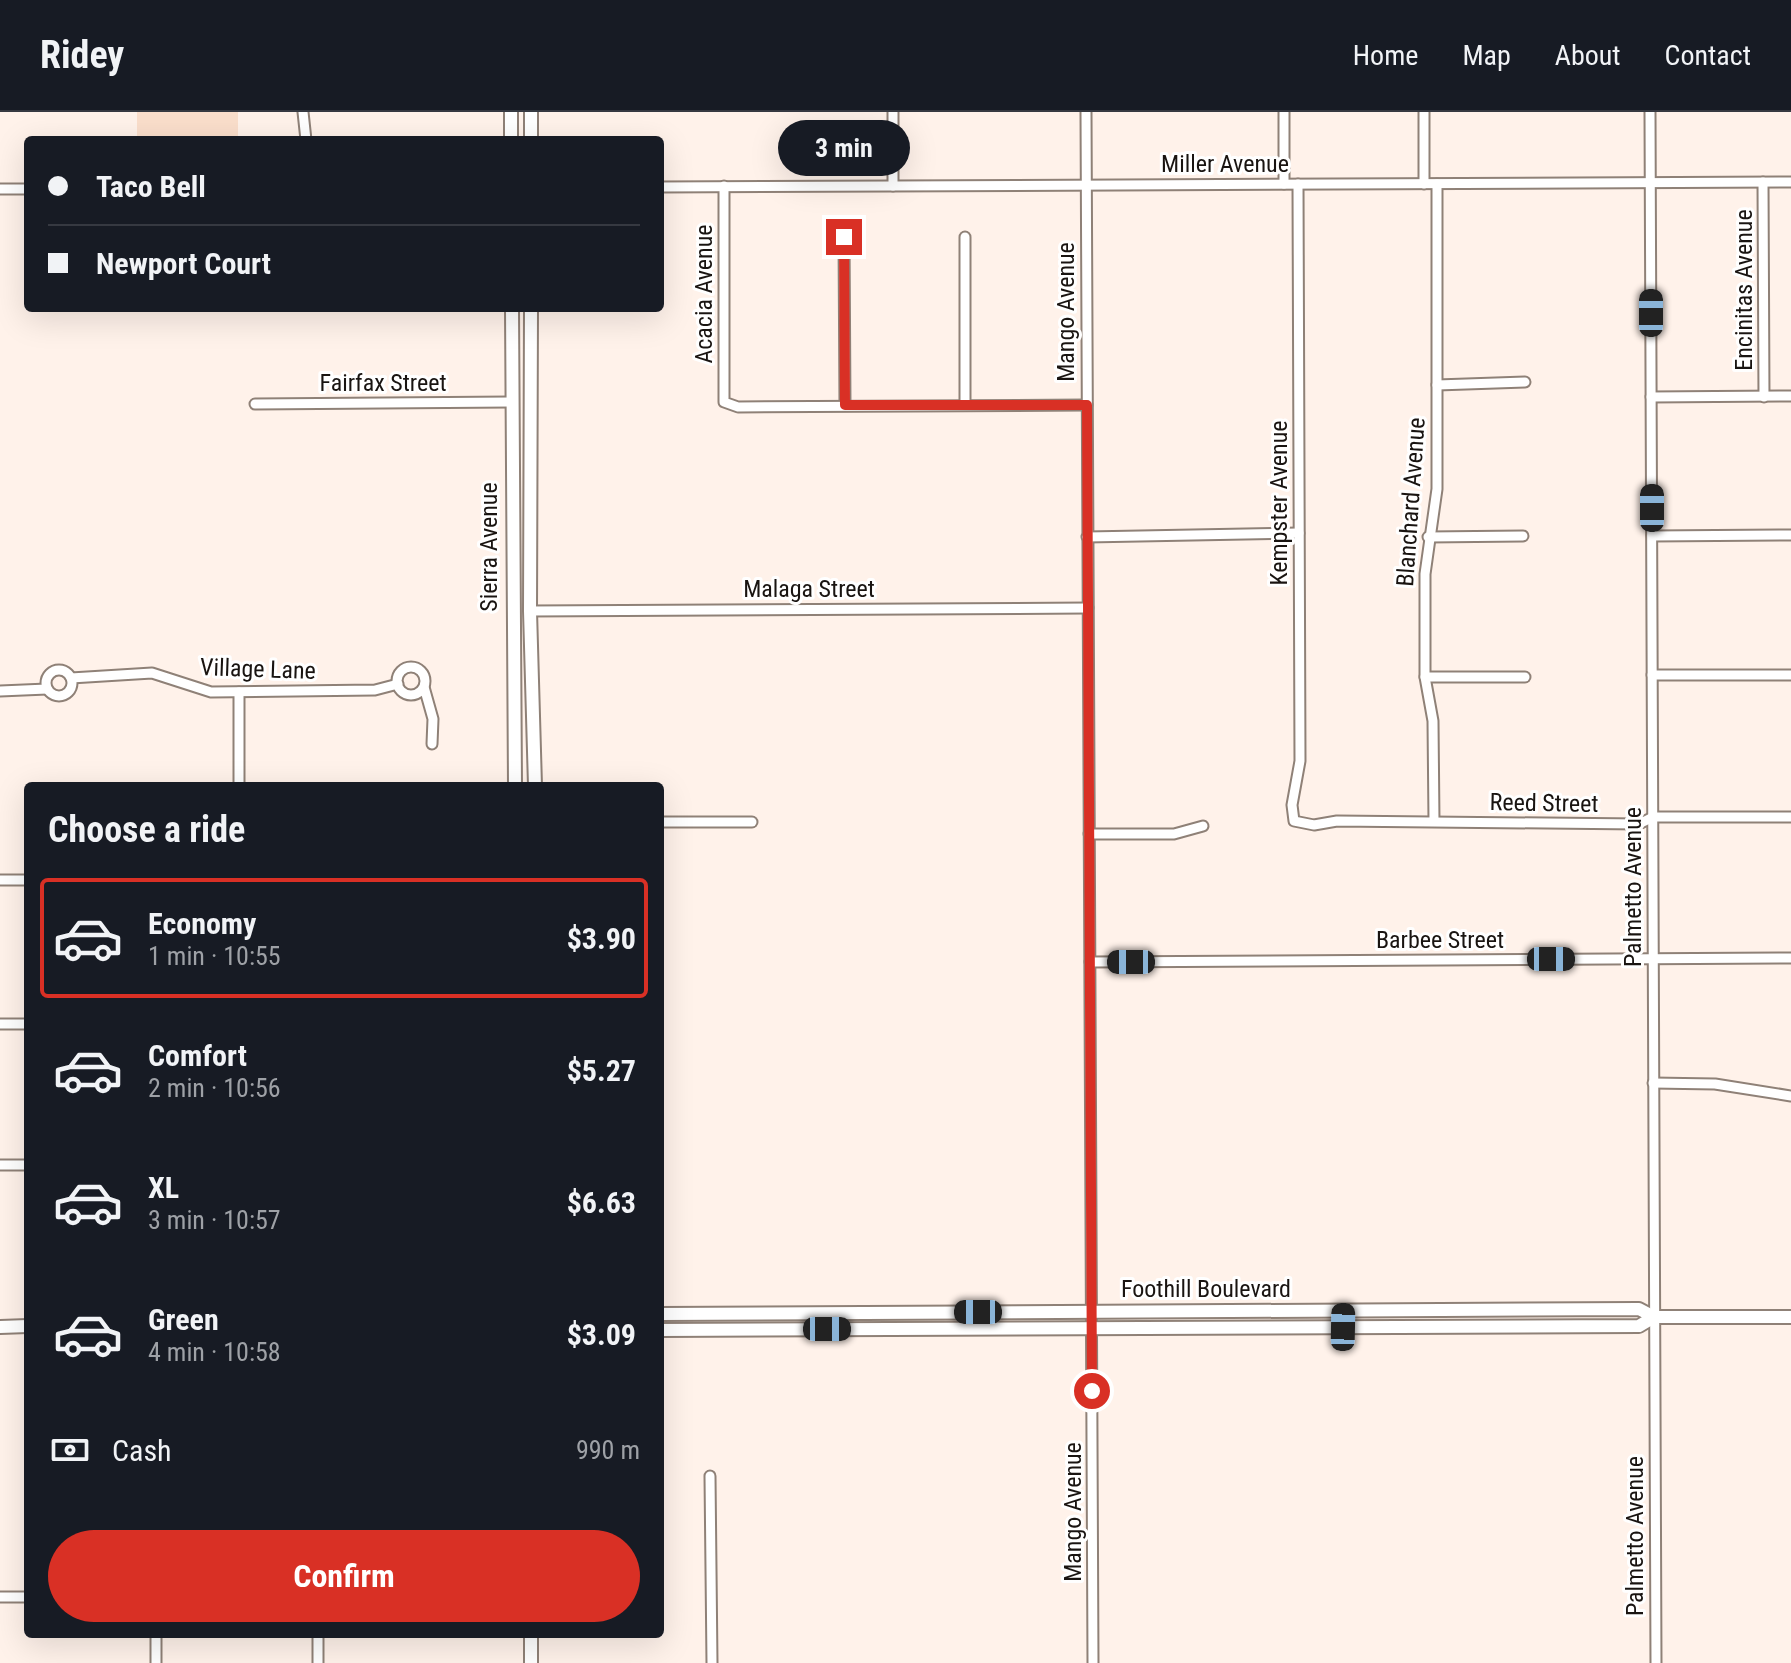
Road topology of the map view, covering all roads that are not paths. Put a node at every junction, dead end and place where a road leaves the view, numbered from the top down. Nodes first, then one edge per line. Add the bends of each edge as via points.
1 (303, 112) edge
2 (511, 112) edge
3 (531, 112) edge
4 (893, 112) edge
5 (1086, 112) edge
6 (1284, 112) edge
7 (1424, 112) edge
8 (1650, 112) edge
9 (306, 136) edge
10 (511, 136) edge
11 (531, 136) edge
12 (1763, 182) junction
13 (1791, 182) edge
14 (1650, 183) junction
15 (1284, 184) junction
16 (1298, 184) junction
17 (1424, 184) junction
18 (1437, 184) junction
19 (1085, 185) junction
20 (724, 186) junction
21 (893, 186) junction
22 (664, 187) edge
23 (0, 189) edge
24 (24, 189) edge
25 (844, 237) dead end
26 (965, 237) dead end
27 (512, 312) edge
28 (531, 312) edge
29 (1525, 382) dead end
30 (1437, 385) junction
31 (1791, 396) edge
32 (1651, 397) junction
33 (1764, 397) junction
34 (512, 402) junction
35 (255, 404) dead end
36 (845, 405) junction
37 (965, 405) junction
38 (1087, 405) junction
39 (1299, 533) junction
40 (1791, 535) edge
41 (1523, 536) dead end
42 (1652, 536) junction
43 (1087, 537) junction
44 (1428, 537) junction
45 (1088, 608) junction
46 (530, 611) junction
47 (1652, 675) junction
48 (1791, 675) edge
49 (1425, 677) junction
50 (1525, 677) dead end
51 (71, 678) junction
52 (398, 684) junction
53 (424, 687) junction
54 (47, 689) junction
55 (0, 691) edge
56 (239, 692) junction
57 (432, 744) dead end
58 (239, 782) edge
59 (515, 782) edge
60 (535, 782) edge
61 (1653, 817) junction
62 (1791, 817) edge
63 (1294, 821) joint
64 (1434, 821) junction
65 (664, 822) edge
66 (752, 822) dead end
67 (1203, 826) dead end
68 (1089, 834) junction
69 (0, 880) edge
70 (24, 880) edge
71 (1653, 958) junction
72 (1791, 958) edge
73 (1090, 962) junction
74 (0, 1024) edge
75 (24, 1024) edge
76 (1653, 1083) junction
77 (1791, 1096) edge
78 (0, 1165) edge
79 (24, 1165) edge
80 (1344, 1310) junction
81 (1092, 1312) junction
82 (664, 1314) edge
83 (1654, 1317) junction
84 (1791, 1317) edge
85 (24, 1326) edge
86 (0, 1327) edge
87 (1343, 1327) junction
88 (1092, 1328) junction
89 (664, 1330) edge
90 (710, 1476) dead end
91 (0, 1597) edge
92 (24, 1597) edge
93 (156, 1638) edge
94 (318, 1638) edge
95 (531, 1638) edge
96 (156, 1663) edge
97 (318, 1663) edge
98 (531, 1663) edge
99 (712, 1663) edge
100 (1093, 1663) edge
101 (1656, 1663) edge

1 - 9 street
2 - 10 main road
3 - 11 main road
4 - 21 street
5 - 19 street, Mango Avenue
6 - 15 street
7 - 17 street
8 - 14 street, Palmetto Avenue
12 - 13 street, Miller Avenue
12 - 14 street, Miller Avenue
12 - 33 street, Encinitas Avenue
14 - 18 street, Miller Avenue
14 - 32 street, Palmetto Avenue
15 - 16 street, Miller Avenue
15 - 19 street, Miller Avenue
16 - 17 street, Miller Avenue
16 - 39 street, Kempster Avenue
17 - 18 street, Miller Avenue
18 - 30 street, Blanchard Avenue
19 - 21 street, Miller Avenue
19 - 38 street, Mango Avenue
20 - 21 street, Miller Avenue
20 - 22 street, Miller Avenue
20 - 36 street, Acacia Avenue via 724,402 738,407
23 - 24 street
25 - 36 street
26 - 37 street
27 - 34 main road, Sierra Avenue
28 - 46 main road, Sierra Avenue
29 - 30 street
30 - 44 street, Blanchard Avenue via 1437,489
31 - 33 street
32 - 33 street
32 - 42 street, Palmetto Avenue
34 - 35 street, Fairfax Street
34 - 59 main road, Sierra Avenue
36 - 37 street
37 - 38 street
38 - 43 street, Mango Avenue
39 - 43 street
39 - 63 street, Kempster Avenue via 1300,761
40 - 42 street
41 - 44 street
42 - 47 street, Palmetto Avenue
43 - 45 street, Mango Avenue
44 - 49 street, Blanchard Avenue
45 - 46 street, Malaga Street
45 - 68 street, Mango Avenue
46 - 60 main road, Sierra Avenue
47 - 48 street
47 - 61 street, Palmetto Avenue
49 - 50 street
49 - 64 street, Blanchard Avenue via 1434,730
51 - 54 street via 66,694 54,695
51 - 54 street via 55,670 46,678
51 - 56 street, Village Lane via 152,673 191,689
52 - 53 street via 410,695
52 - 53 street via 401,672 413,667 423,674
52 - 56 street, Village Lane via 375,690
53 - 57 street via 433,719
54 - 55 street
56 - 58 street
61 - 62 street, Reed Street
61 - 64 street, Reed Street via 1639,824
61 - 71 street, Palmetto Avenue
63 - 64 street, Reed Street
65 - 66 street
67 - 68 street via 1174,834
68 - 73 street, Mango Avenue
69 - 70 street
71 - 72 street, Barbee Street
71 - 73 street, Barbee Street
71 - 76 street, Palmetto Avenue
73 - 81 street, Mango Avenue
74 - 75 street
76 - 77 street via 1715,1084
76 - 83 street, Palmetto Avenue
78 - 79 street
80 - 81 main road, Foothill Boulevard
80 - 83 main road, Foothill Boulevard via 1639,1309
80 - 87 main road
81 - 82 main road, Foothill Boulevard
81 - 88 street, Mango Avenue
83 - 84 main road, Foothill Boulevard
83 - 87 main road, Foothill Boulevard via 1639,1326
83 - 101 street, Palmetto Avenue
85 - 86 main road
87 - 88 main road, Foothill Boulevard
88 - 89 main road
88 - 100 street, Mango Avenue
90 - 99 street
91 - 92 street
93 - 96 street
94 - 97 street
95 - 98 main road

